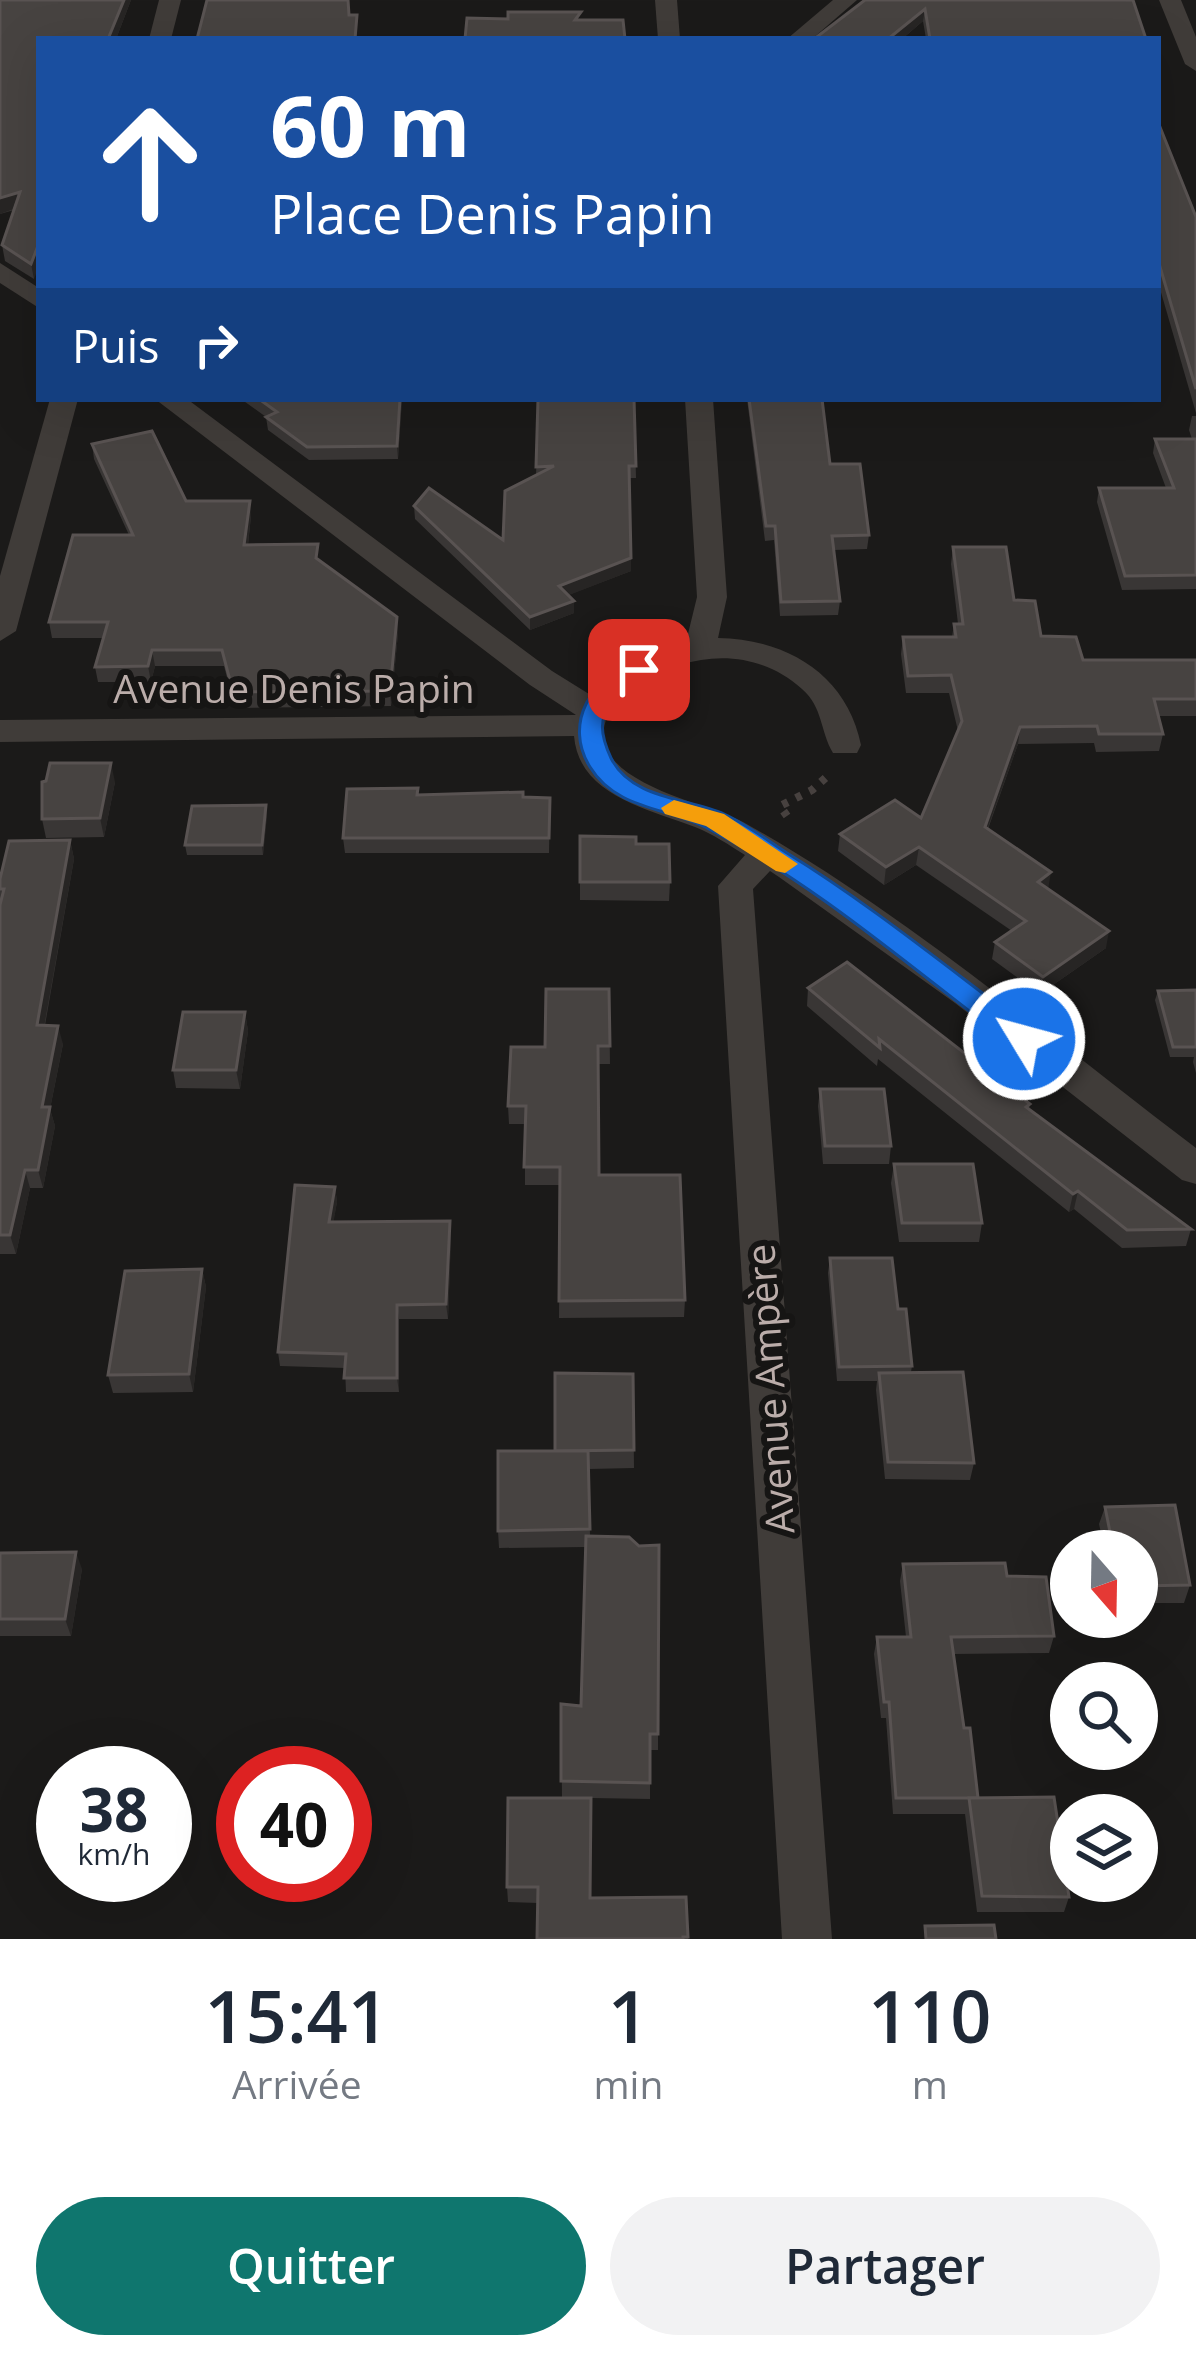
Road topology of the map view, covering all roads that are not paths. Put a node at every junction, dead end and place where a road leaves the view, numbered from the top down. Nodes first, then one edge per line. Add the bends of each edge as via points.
1 (170, 0) edge
2 (667, 0) edge
3 (847, 0) edge
4 (1170, 0) edge
5 (161, 36) edge
6 (670, 36) edge
7 (802, 36) edge
8 (1196, 64) edge
9 (0, 271) edge
10 (36, 298) edge
11 (63, 402) edge
12 (173, 402) edge
13 (699, 402) edge
14 (0, 631) edge
15 (700, 648) junction
16 (591, 717) junction
17 (0, 731) edge
18 (845, 745) road end
19 (780, 838) junction
20 (1196, 1169) edge
21 (807, 1939) edge

1 - 5 street
2 - 6 street
3 - 7 street
4 - 8 street
9 - 10 street
11 - 14 street
12 - 16 street
13 - 15 street via 712,597
15 - 16 street via 639,670 611,688
15 - 18 street via 777,659 808,675 844,719
16 - 17 street, Avenue Denis Papin
16 - 19 street via 601,764 623,786 653,803
19 - 20 street via 887,935
19 - 21 street, Avenue Ampère via 735,886

